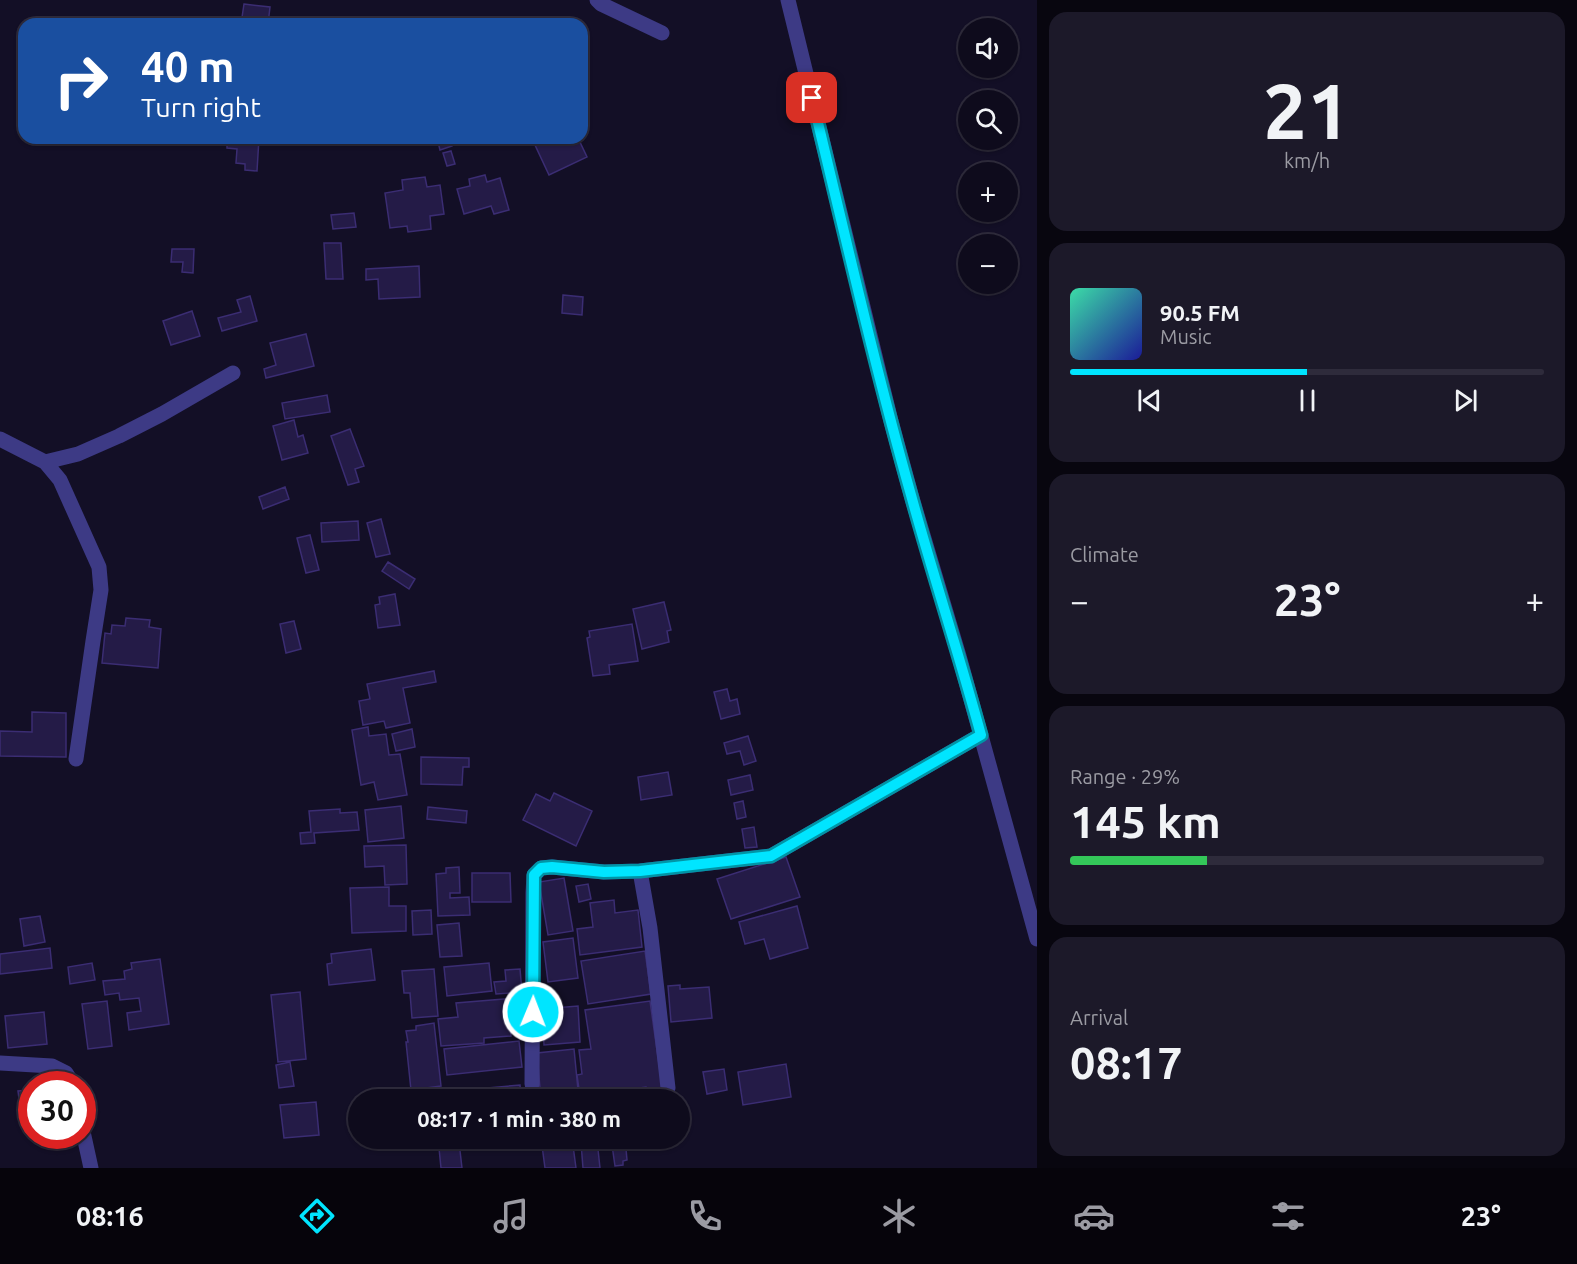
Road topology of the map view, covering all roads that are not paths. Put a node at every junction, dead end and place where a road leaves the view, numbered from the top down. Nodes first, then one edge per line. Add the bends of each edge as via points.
1 (597, 0) edge
2 (788, 0) edge
3 (663, 33) dead end
4 (232, 373) dead end
5 (0, 439) edge
6 (45, 462) junction
7 (981, 735) junction
8 (76, 759) dead end
9 (640, 871) junction
10 (1037, 939) edge
11 (0, 1063) edge
12 (62, 1071) edge
13 (532, 1084) dead end
14 (668, 1088) dead end
15 (87, 1149) edge
16 (91, 1168) edge

1 - 3 street
2 - 7 street via 894,432
4 - 6 street via 119,436 78,454
5 - 6 street
6 - 8 street via 60,480 101,577
7 - 9 street via 771,856
7 - 10 street
9 - 13 street via 552,867 541,868 534,875
9 - 14 street
11 - 12 street via 52,1066
15 - 16 street

